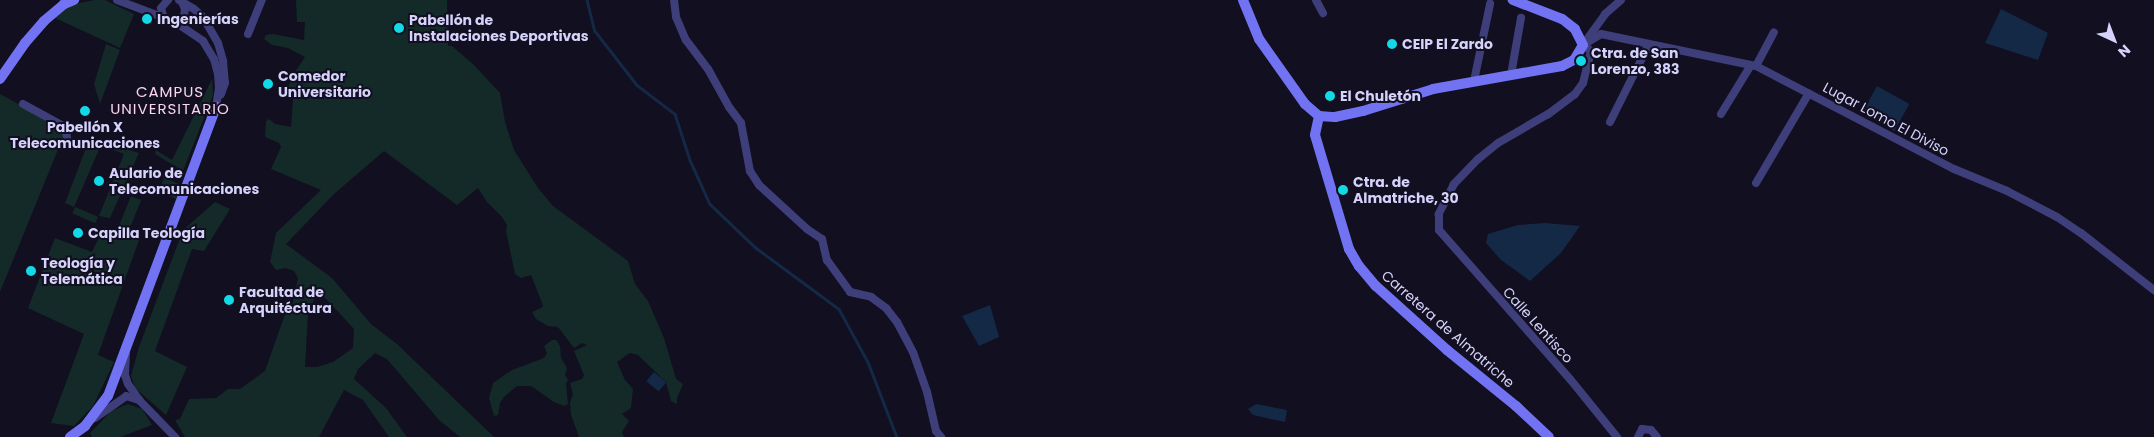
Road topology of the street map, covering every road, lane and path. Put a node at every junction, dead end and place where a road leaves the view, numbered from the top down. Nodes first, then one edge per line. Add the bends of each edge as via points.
1 (74, 0) edge
2 (117, 0) edge
3 (168, 0) edge
4 (262, 0) edge
5 (674, 0) edge
6 (1243, 0) edge
7 (1316, 0) edge
8 (1513, 0) edge
9 (1621, 0) edge
10 (180, 1) edge
11 (1490, 4) dead end
12 (1322, 13) dead end
13 (1521, 18) dead end
14 (164, 19) junction
15 (174, 22) junction
16 (1774, 32) dead end
17 (248, 34) dead end
18 (1649, 44) junction
19 (1583, 45) junction
20 (1754, 66) junction
21 (1512, 69) dead end
22 (1475, 76) dead end
23 (0, 79) edge
24 (1809, 93) junction
25 (23, 104) dead end
26 (216, 108) junction
27 (1722, 114) dead end
28 (1319, 116) junction
29 (1610, 122) dead end
30 (67, 137) dead end
31 (1756, 183) dead end
32 (2154, 290) edge
33 (126, 347) junction
34 (139, 400) junction
35 (77, 433) edge
36 (175, 437) edge
37 (941, 437) edge
38 (1548, 437) edge
39 (1617, 437) edge
40 (1638, 437) edge
41 (1657, 437) edge

1 - 23 street via 64,4 44,22
2 - 14 street
3 - 14 street via 161,8
4 - 17 street
5 - 37 street via 676,17 686,40 741,123 750,171 759,185 822,239 827,260 850,292 871,297 897,322 913,352 936,432
6 - 28 street via 1259,40 1305,104
7 - 12 street
8 - 19 street via 1562,19 1575,29
9 - 19 street
10 - 15 street via 185,9 184,16
10 - 26 street via 203,17 218,43 225,83
11 - 22 street
13 - 21 street
14 - 15 street
15 - 26 street via 203,41 214,59 219,88
16 - 20 street
18 - 19 street, Lugar Lomo El Diviso via 1601,34
18 - 20 street, Lugar Lomo El Diviso
18 - 29 street
19 - 28 street via 1574,60 1562,66 1433,89 1335,117
19 - 39 street, Calle Lentisco via 1591,51 1584,83 1548,114 1498,143 1478,159 1454,184 1439,214 1439,230
20 - 24 street, Lugar Lomo El Diviso
20 - 27 street
24 - 31 street
24 - 32 street, Lugar Lomo El Diviso via 1954,169 2057,217
25 - 30 street via 65,127
26 - 33 street
28 - 38 street, Carretera de Almatriche via 1315,135 1349,249 1359,266 1376,286
33 - 34 street via 125,375
33 - 35 street via 108,396
34 - 35 street via 126,396 116,401
34 - 36 street
40 - 41 street via 1642,429 1651,430

